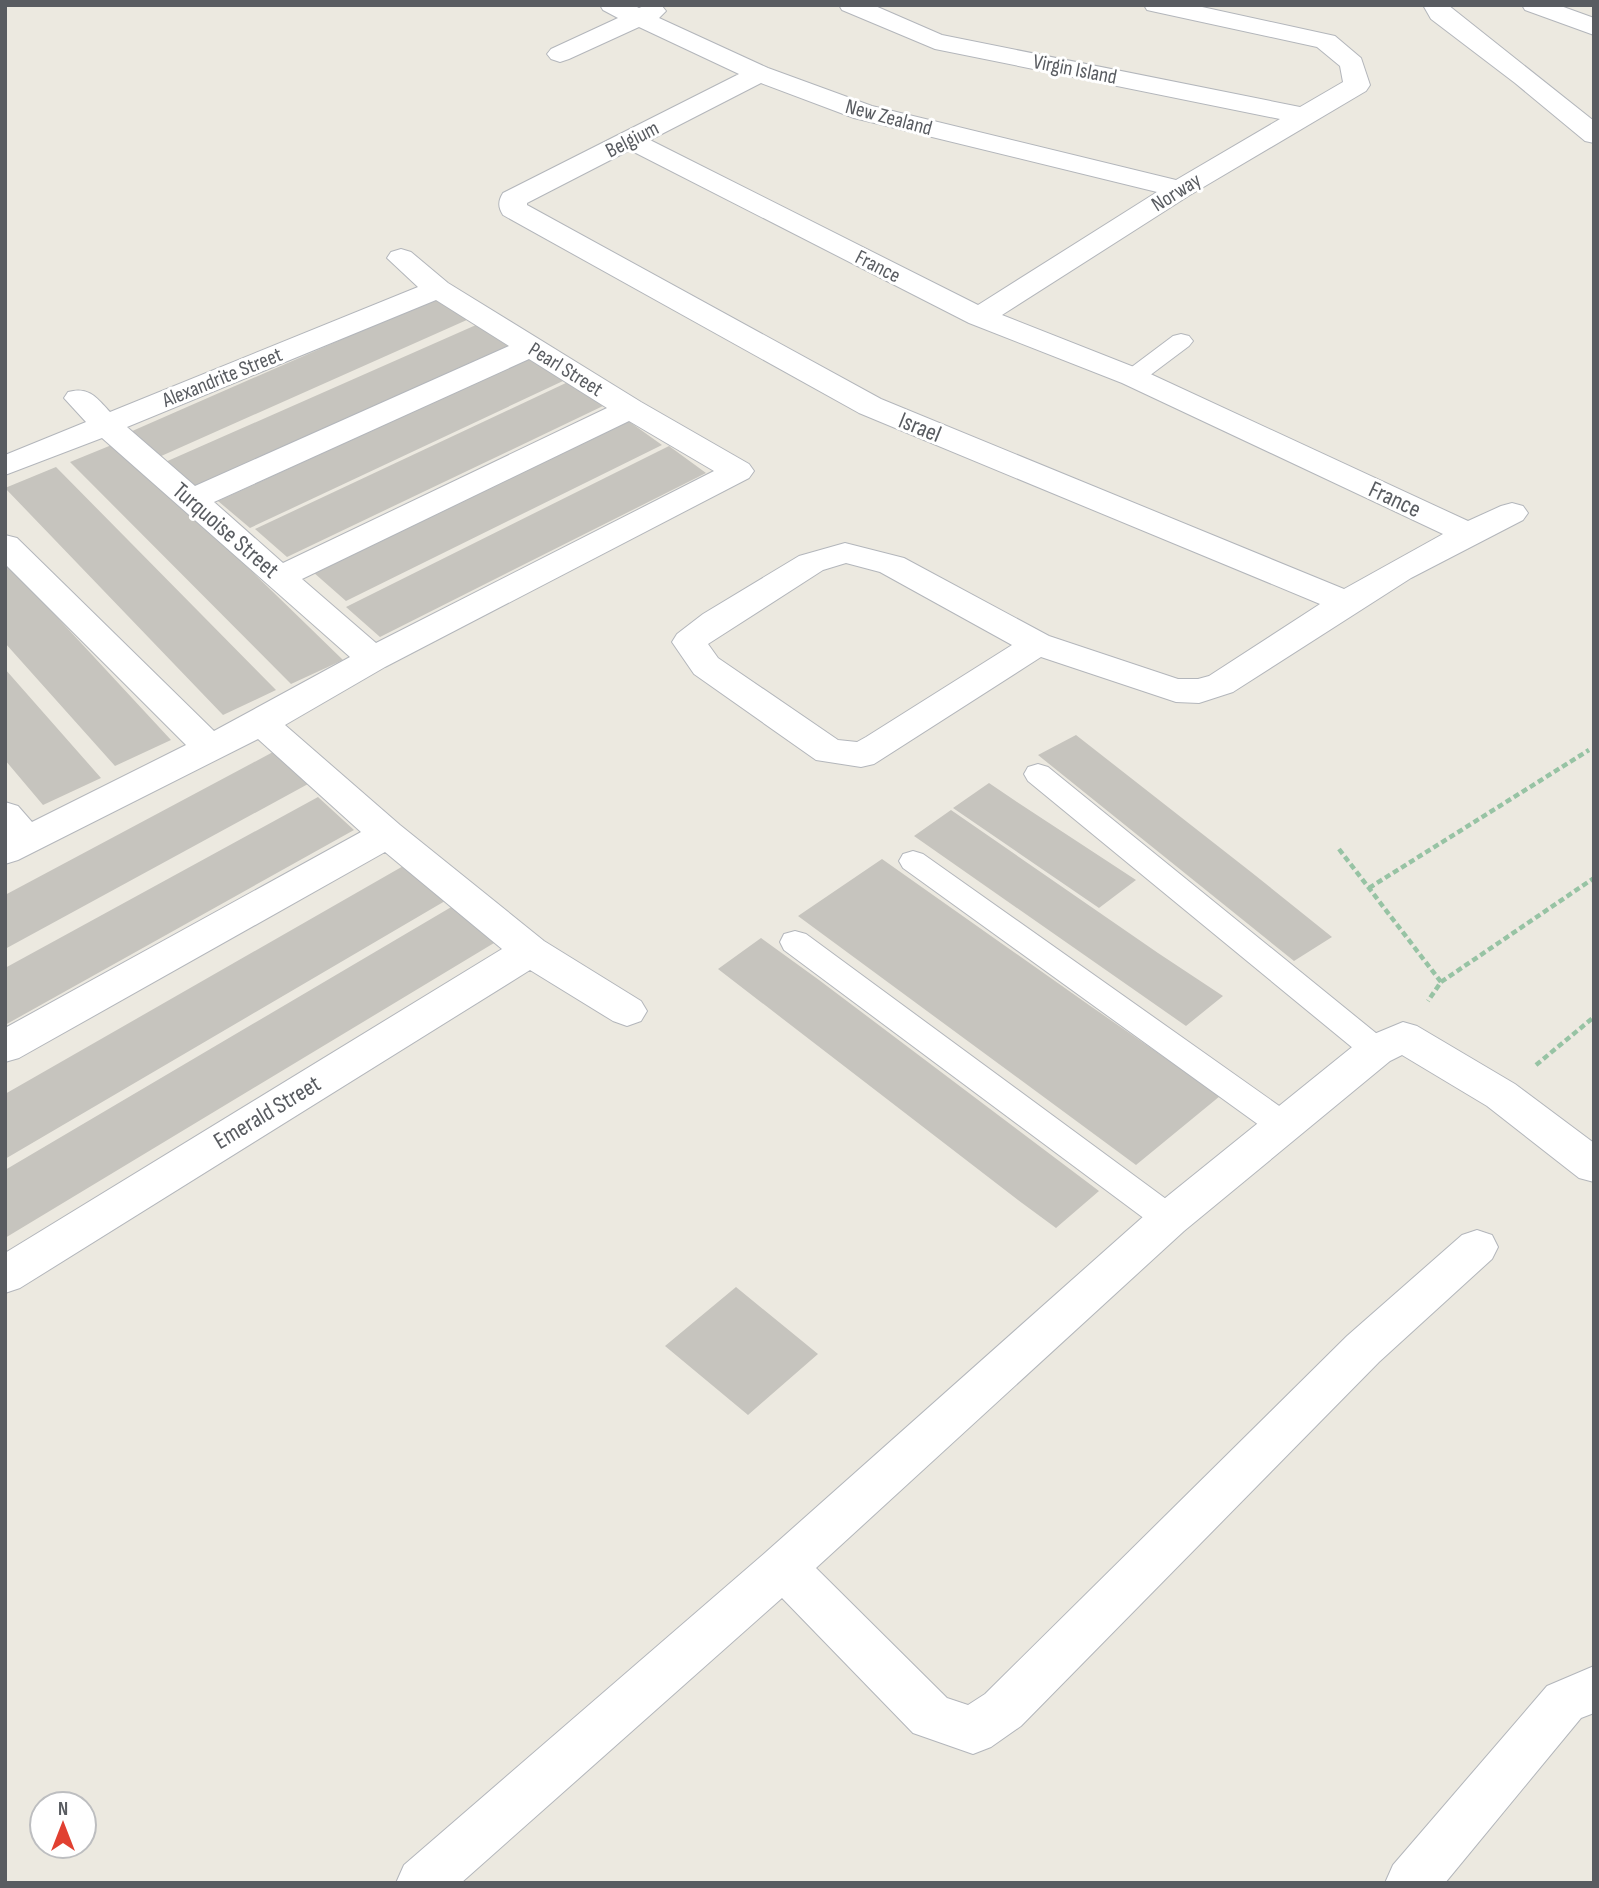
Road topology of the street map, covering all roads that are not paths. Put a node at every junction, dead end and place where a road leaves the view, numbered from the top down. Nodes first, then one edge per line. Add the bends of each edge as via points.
1 (612, 5) edge
2 (664, 5) edge
3 (851, 5) edge
4 (1156, 5) edge
5 (1435, 5) edge
6 (1534, 5) edge
7 (641, 18) junction
8 (1594, 27) edge
9 (560, 54) dead end
10 (759, 74) junction
11 (1305, 116) junction
12 (1594, 135) edge
13 (630, 140) junction
14 (1180, 189) junction
15 (513, 209) joint
16 (401, 258) dead end
17 (438, 289) junction
18 (979, 317) junction
19 (1181, 341) dead end
20 (531, 347) junction
21 (1133, 377) junction
22 (79, 398) dead end
23 (630, 409) junction
24 (105, 424) junction
25 (5, 466) edge
26 (192, 500) junction
27 (1512, 513) dead end
28 (1466, 532) junction
29 (5, 545) edge
30 (280, 577) junction
31 (1347, 603) junction
32 (1037, 644) junction
33 (373, 660) junction
34 (261, 723) junction
35 (209, 747) junction
36 (1038, 774) dead end
37 (387, 834) junction
38 (12, 835) edge
39 (913, 862) dead end
40 (795, 942) dead end
41 (530, 951) junction
42 (627, 1011) dead end
43 (1390, 1043) junction
44 (5, 1046) edge
45 (1282, 1124) junction
46 (1594, 1166) edge
47 (1169, 1219) junction
48 (1477, 1247) dead end
49 (5, 1275) edge
50 (783, 1567) junction
51 (1594, 1689) edge
52 (422, 1883) edge
53 (1411, 1883) edge

1 - 7 street, New Zealand
2 - 7 street
3 - 11 street, Virgin Island via 935,41
4 - 11 street, Norway via 1326,41 1352,63 1357,85
5 - 12 street via 1440,14
6 - 8 street
7 - 9 street
7 - 10 street, New Zealand
10 - 13 street, Belgium
10 - 14 street, New Zealand via 863,112
11 - 14 street, Norway
13 - 15 street, Belgium via 513,199
13 - 18 street, France
14 - 18 street, Norway
15 - 31 street, Israel via 870,406
16 - 17 street, Pearl Street
17 - 20 street, Pearl Street
17 - 24 street, Alexandrite Street
18 - 21 street, France
19 - 21 lane
20 - 23 street, Pearl Street
20 - 26 street
21 - 28 street, France
22 - 24 street, Turquoise Street
23 - 30 street
23 - 33 street, Pearl Street via 738,471
24 - 25 street, Alexandrite Street
24 - 26 street, Turquoise Street
26 - 30 street, Turquoise Street
27 - 28 street
28 - 31 street
29 - 35 street
30 - 33 street, Turquoise Street
31 - 32 street via 1221,684 1199,691 1176,690
32 - 32 street via 892,565 845,553 811,563 689,642 706,666 829,751 861,755
33 - 34 street
34 - 35 street
34 - 37 street
35 - 38 street
36 - 43 lane
37 - 41 street
37 - 44 street
39 - 45 lane
40 - 47 lane
41 - 42 street
41 - 49 street, Emerald Street
43 - 45 street
43 - 46 street via 1501,1095
45 - 47 street
47 - 50 street
48 - 50 street via 1363,1349 1003,1710 973,1730 931,1716
50 - 52 street
51 - 53 street via 1564,1702

